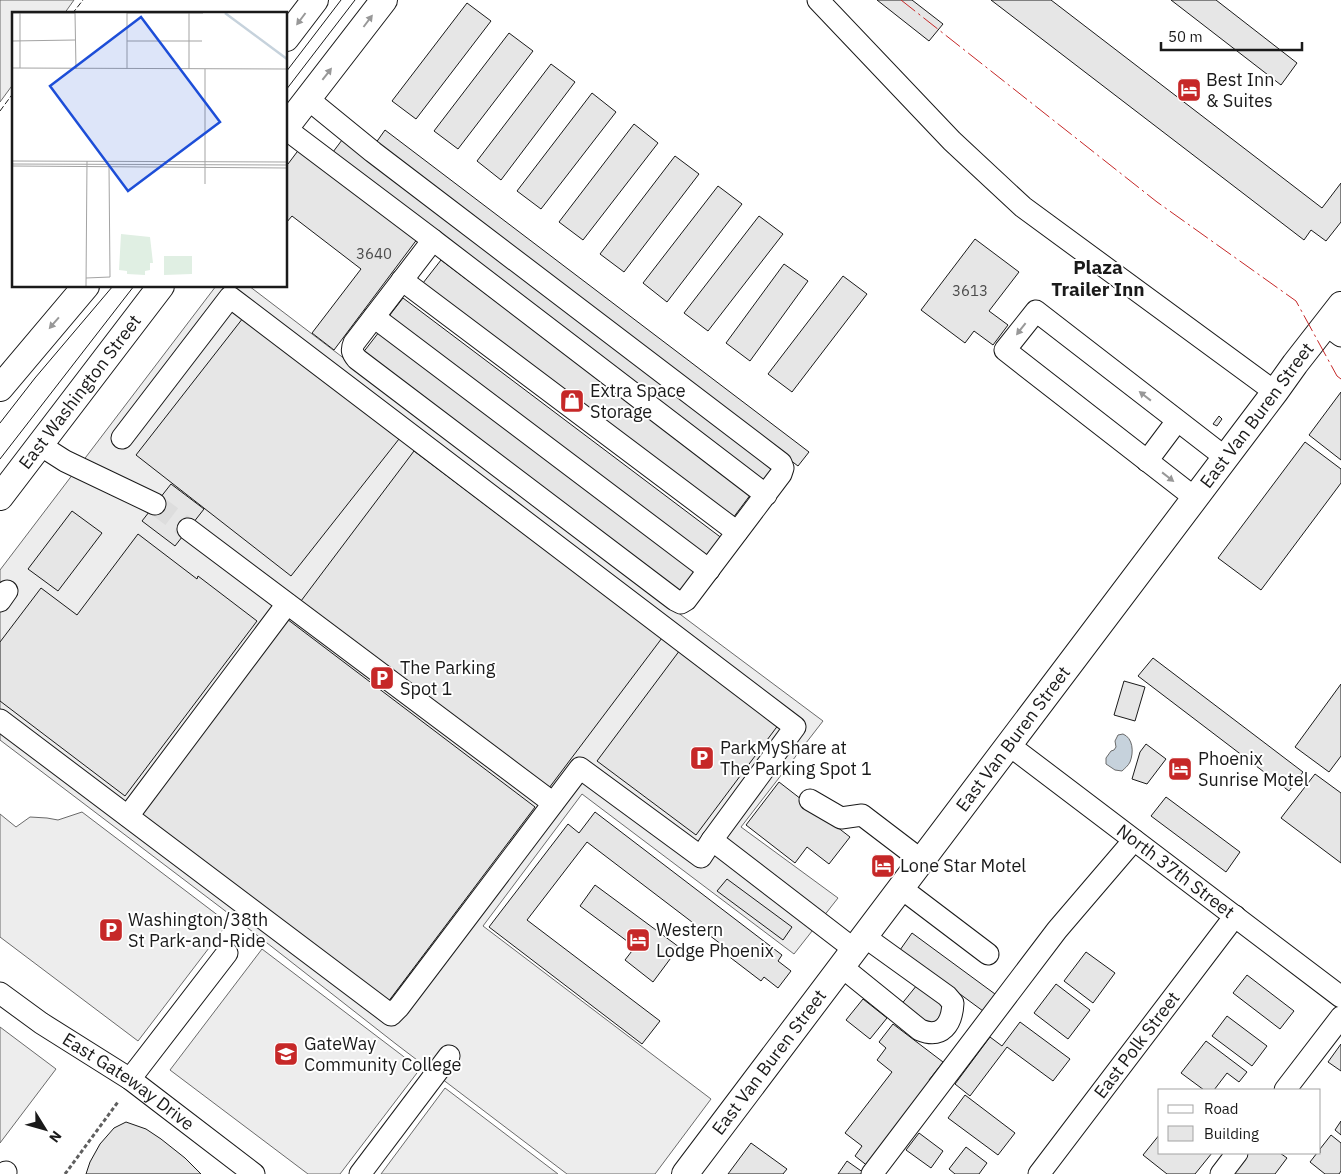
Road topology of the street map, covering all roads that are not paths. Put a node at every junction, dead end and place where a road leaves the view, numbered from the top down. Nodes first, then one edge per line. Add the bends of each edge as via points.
1 (315, 0) edge
2 (384, 0) edge
3 (818, 0) edge
4 (288, 35) edge
5 (308, 99) junction
6 (288, 125) edge
7 (288, 130) edge
8 (433, 240) junction
9 (402, 280) junction
10 (84, 288) edge
11 (160, 288) edge
12 (374, 317) junction
13 (1336, 322) edge
14 (0, 388) edge
15 (1275, 392) junction
16 (1177, 421) junction
17 (122, 438) dead end
18 (40, 446) junction
19 (1226, 458) junction
20 (1147, 461) junction
21 (766, 495) junction
22 (0, 497) edge
23 (1195, 498) junction
24 (155, 504) tunnel mouth
25 (188, 530) tunnel mouth
26 (737, 532) junction
27 (708, 570) junction
28 (287, 604) junction
29 (0, 720) edge
30 (1009, 745) junction
31 (810, 800) dead end
32 (553, 803) junction
33 (128, 816) junction
34 (712, 840) junction
35 (1134, 840) junction
36 (921, 860) junction
37 (901, 888) junction
38 (1235, 916) junction
39 (854, 951) junction
40 (227, 953) dead end
41 (988, 954) dead end
42 (0, 993) edge
43 (1341, 997) edge
44 (1341, 1017) edge
45 (449, 1056) dead end
46 (130, 1080) junction
47 (1286, 1089) edge
48 (1236, 1154) edge
49 (254, 1174) edge
50 (360, 1174) edge
51 (685, 1174) edge
52 (872, 1174) edge
53 (1039, 1174) edge
54 (1221, 1174) edge

1 -> 4 main road
5 -> 2 main road
3 - 15 street via 952,141 1023,207
5 - 6 main road
5 - 21 street via 781,463 781,474
7 - 8 street
8 - 9 street
8 - 21 street
9 - 12 street
9 - 26 street
10 -> 14 main road
11 - 18 main road, East Washington Street
12 - 27 street
12 - 27 street via 354,343 352,350 357,359 675,600 681,603 686,600
13 - 15 main road, East Van Buren Street via 1295,364
15 - 19 main road, East Van Buren Street
16 - 19 street
16 - 20 street
16 -> 20 street via 1036,311 1005,350
17 - 34 street via 230,297 795,727
18 - 22 main road, East Washington Street
18 - 24 street
19 - 23 main road, East Van Buren Street
20 -> 23 street
21 - 26 street
23 - 30 main road, East Van Buren Street
25 - 28 street
26 - 27 street
28 - 32 street
28 - 33 street
29 - 33 street
30 - 35 street, North 37th Street
30 - 36 main road, East Van Buren Street
31 - 36 street via 840,818 862,815
32 - 33 street via 391,1015
32 - 34 street via 580,768 701,856
34 - 39 street
35 - 38 street, North 37th Street
35 - 52 street via 1057,930
36 - 37 main road, East Van Buren Street
37 - 39 main road, East Van Buren Street
37 - 41 street
38 - 43 street, North 37th Street
38 - 53 street, East Polk Street
39 - 51 main road, East Van Buren Street
40 - 46 street
42 - 46 street, East Gateway Drive
44 - 47 street
45 - 50 street
46 - 49 street, East Gateway Drive
48 - 54 street

